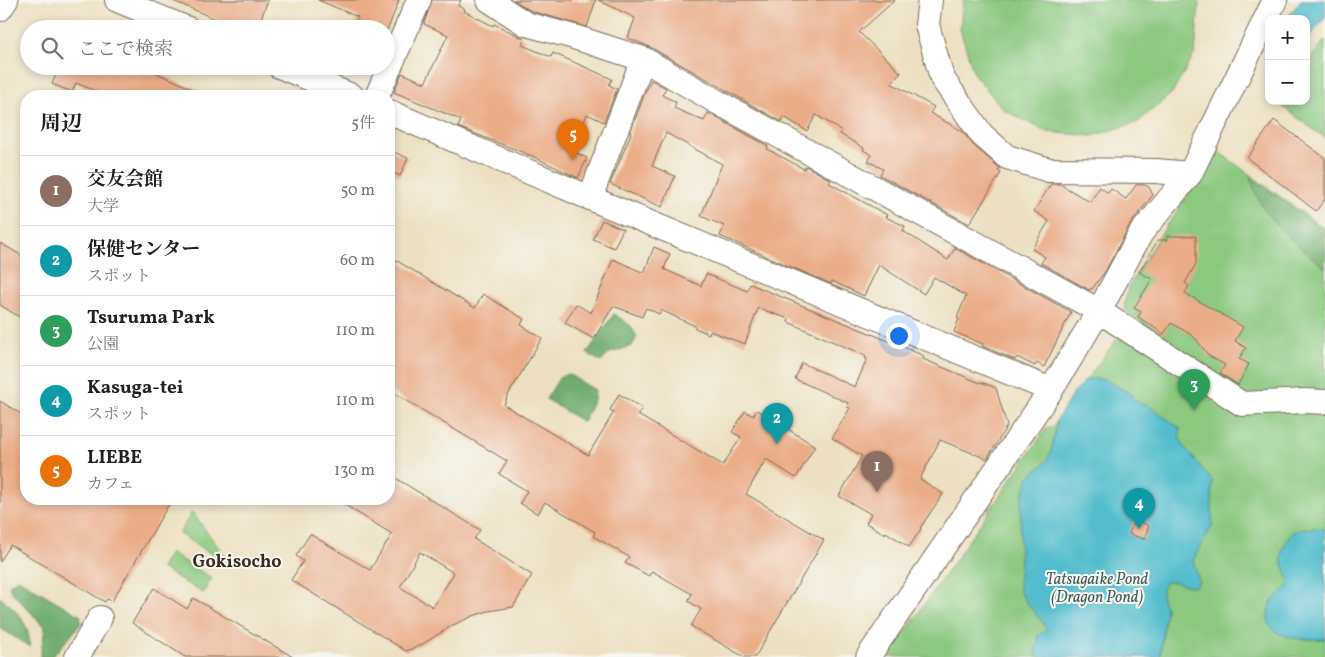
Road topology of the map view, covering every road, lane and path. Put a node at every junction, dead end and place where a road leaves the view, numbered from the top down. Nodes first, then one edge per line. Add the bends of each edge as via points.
1 (6, 0) edge
2 (118, 0) edge
3 (420, 0) edge
4 (489, 0) edge
5 (930, 0) edge
6 (1275, 0) edge
7 (0, 9) edge
8 (166, 20) edge
9 (395, 56) edge
10 (643, 59) junction
11 (301, 75) edge
12 (386, 75) edge
13 (337, 90) edge
14 (380, 90) edge
15 (395, 115) edge
16 (1190, 174) junction
17 (590, 198) junction
18 (1099, 311) junction
19 (1052, 390) junction
20 (1325, 402) edge
21 (100, 618) dead end
22 (77, 657) edge
23 (868, 657) edge

1 - 7 street
2 - 8 street
3 - 9 street
4 - 10 street via 526,24
5 - 16 street via 927,25 942,78 982,135 1007,157 1049,170
6 - 16 street
10 - 17 street
10 - 18 street
11 - 13 street
12 - 14 street
15 - 17 street
16 - 18 street via 1141,233
17 - 19 street
18 - 19 street
18 - 20 street via 1242,404
19 - 23 street
21 - 22 street

